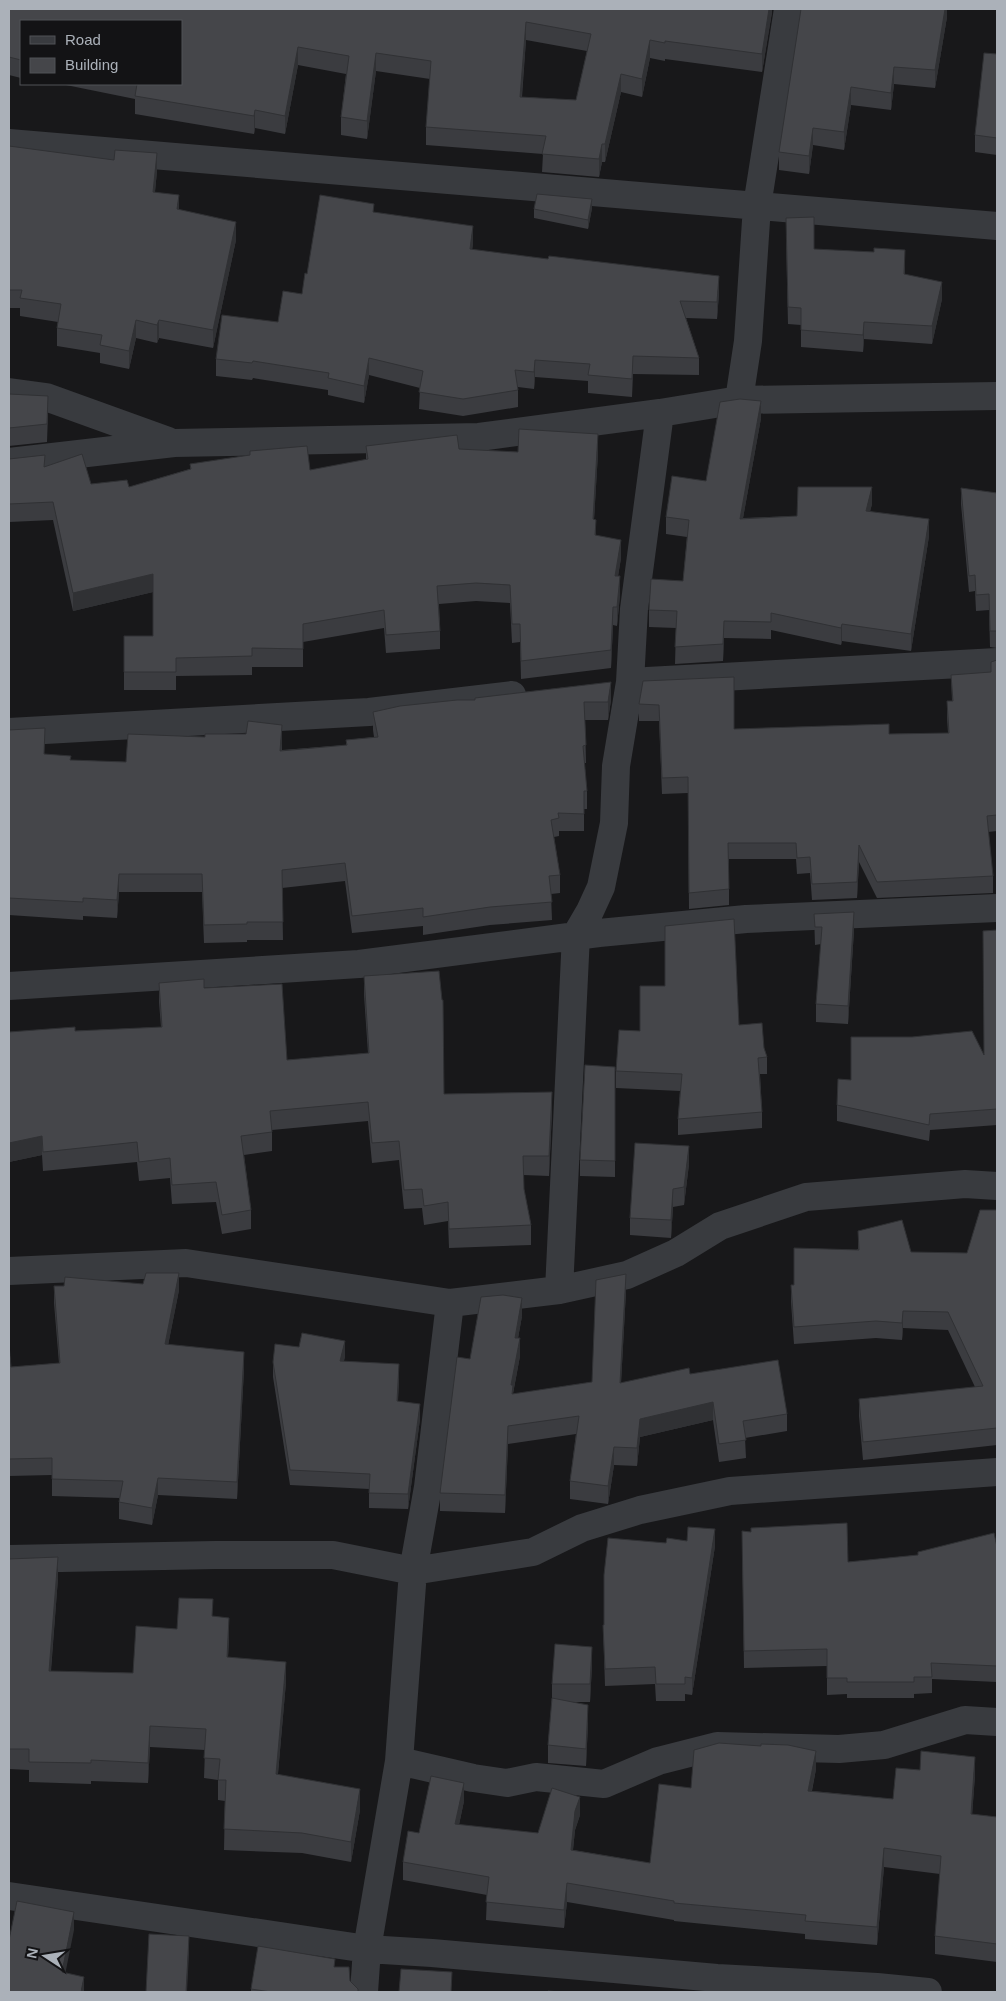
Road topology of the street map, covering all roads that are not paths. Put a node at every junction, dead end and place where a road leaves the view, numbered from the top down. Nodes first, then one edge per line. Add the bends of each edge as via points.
1 (788, 9) edge
2 (9, 143) edge
3 (757, 206) junction
4 (997, 226) edge
5 (9, 392) edge
6 (997, 396) edge
7 (739, 400) junction
8 (660, 413) junction
9 (174, 443) junction
10 (9, 462) edge
11 (997, 662) edge
12 (630, 682) junction
13 (601, 685) edge
14 (533, 693) edge
15 (9, 732) edge
16 (997, 908) edge
17 (576, 936) junction
18 (9, 986) edge
19 (997, 1186) edge
20 (9, 1271) edge
21 (559, 1290) junction
22 (450, 1303) junction
23 (997, 1472) edge
24 (9, 1559) edge
25 (413, 1571) junction
26 (997, 1722) edge
27 (400, 1761) junction
28 (9, 1896) edge
29 (367, 1949) junction
30 (717, 1985) edge
31 (364, 1992) edge
32 (928, 1992) edge

1 - 3 street
2 - 3 street
3 - 4 street
3 - 7 street via 748,342
5 - 9 street via 46,397
6 - 7 street
7 - 8 street
8 - 9 street via 479,437
8 - 12 street via 634,609
9 - 10 street
11 - 12 street
12 - 13 street
12 - 17 street via 616,766 614,823 602,886
14 - 15 street via 369,712
16 - 17 street via 746,919
17 - 18 street via 359,964
17 - 21 street
19 - 21 street via 965,1184 806,1197 720,1226 676,1254 627,1276
20 - 22 street via 186,1263
21 - 22 street
22 - 25 street via 428,1487
23 - 25 street via 730,1491 620,1516 582,1528 533,1552
24 - 25 street via 333,1555
25 - 27 street
26 - 27 street via 966,1720 884,1745 839,1750 717,1746 658,1761 604,1784 536,1777 507,1783
27 - 29 street
28 - 29 street
29 - 30 street via 432,1953
29 - 31 street
30 - 32 street via 876,1987

